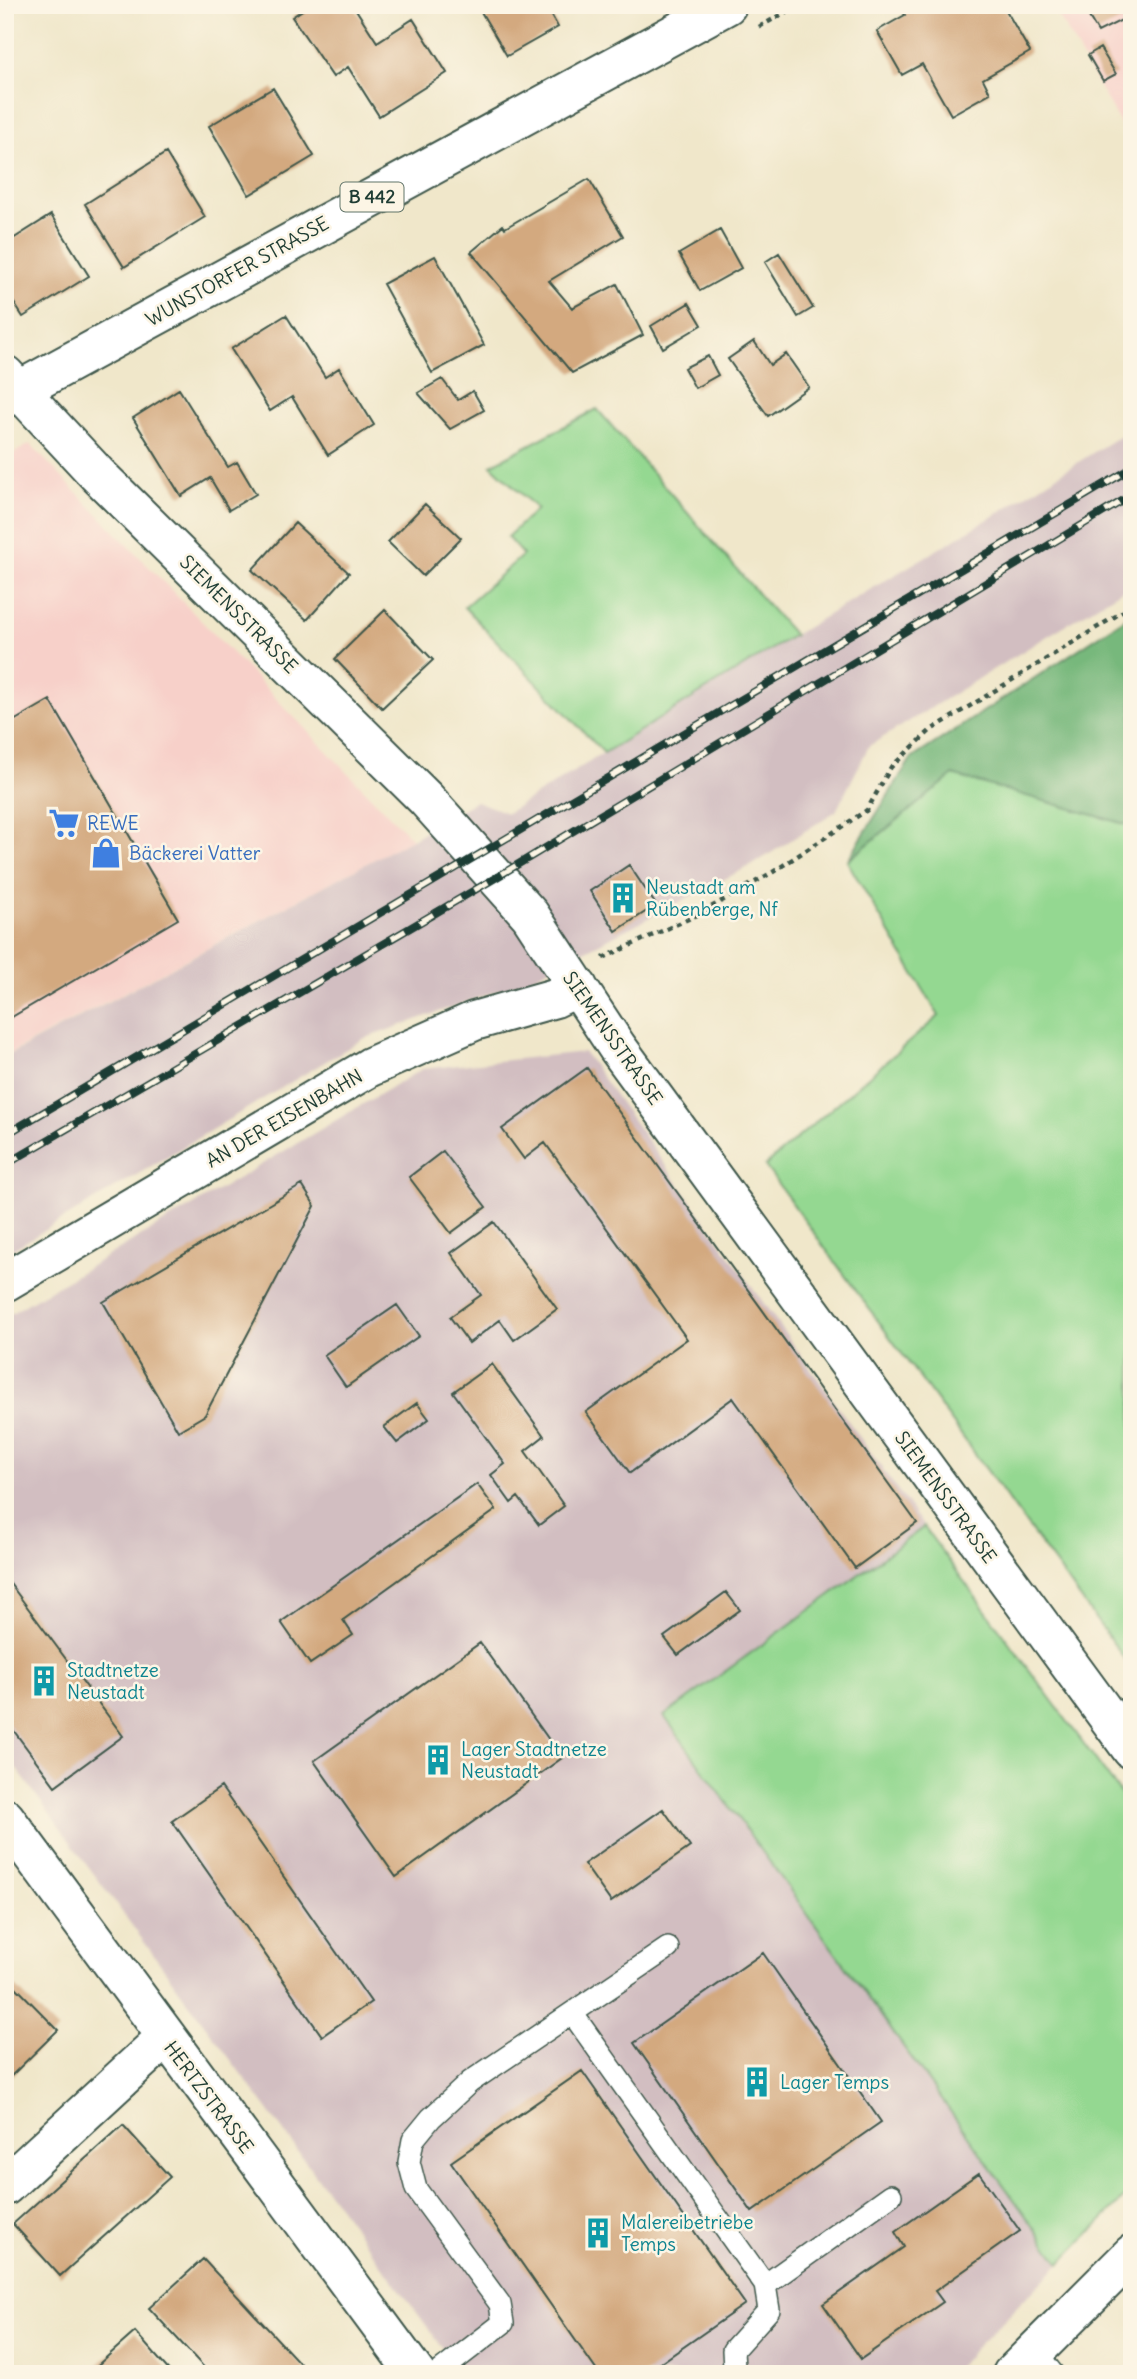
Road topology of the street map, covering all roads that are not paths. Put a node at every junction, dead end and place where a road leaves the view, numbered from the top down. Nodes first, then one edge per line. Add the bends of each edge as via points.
1 (727, 5) edge
2 (10, 388) edge
3 (573, 980) junction
4 (5, 1282) edge
5 (1132, 1750) edge
6 (5, 1818) edge
7 (668, 1948) dead end
8 (572, 2013) junction
9 (165, 2038) junction
10 (5, 2186) edge
11 (891, 2195) dead end
12 (1132, 2254) edge
13 (765, 2285) junction
14 (1033, 2366) edge
15 (400, 2368) edge
16 (437, 2374) edge
17 (738, 2374) edge

1 - 2 street, WUNSTORFER STRASSE / B 442
2 - 3 street, SIEMENSSTRASSE via 426,799 530,915
3 - 4 street, AN DER EISENBAHN via 555,998 474,1021 370,1067
3 - 5 street, SIEMENSSTRASSE via 617,1047
6 - 9 street, HERTZSTRASSE
7 - 8 lane
8 - 13 lane
8 - 16 lane via 470,2082 413,2140 409,2162 416,2189 500,2304 503,2323
9 - 10 street
9 - 15 street, HERTZSTRASSE
11 - 13 lane
12 - 14 street
13 - 17 lane via 769,2310 733,2350

